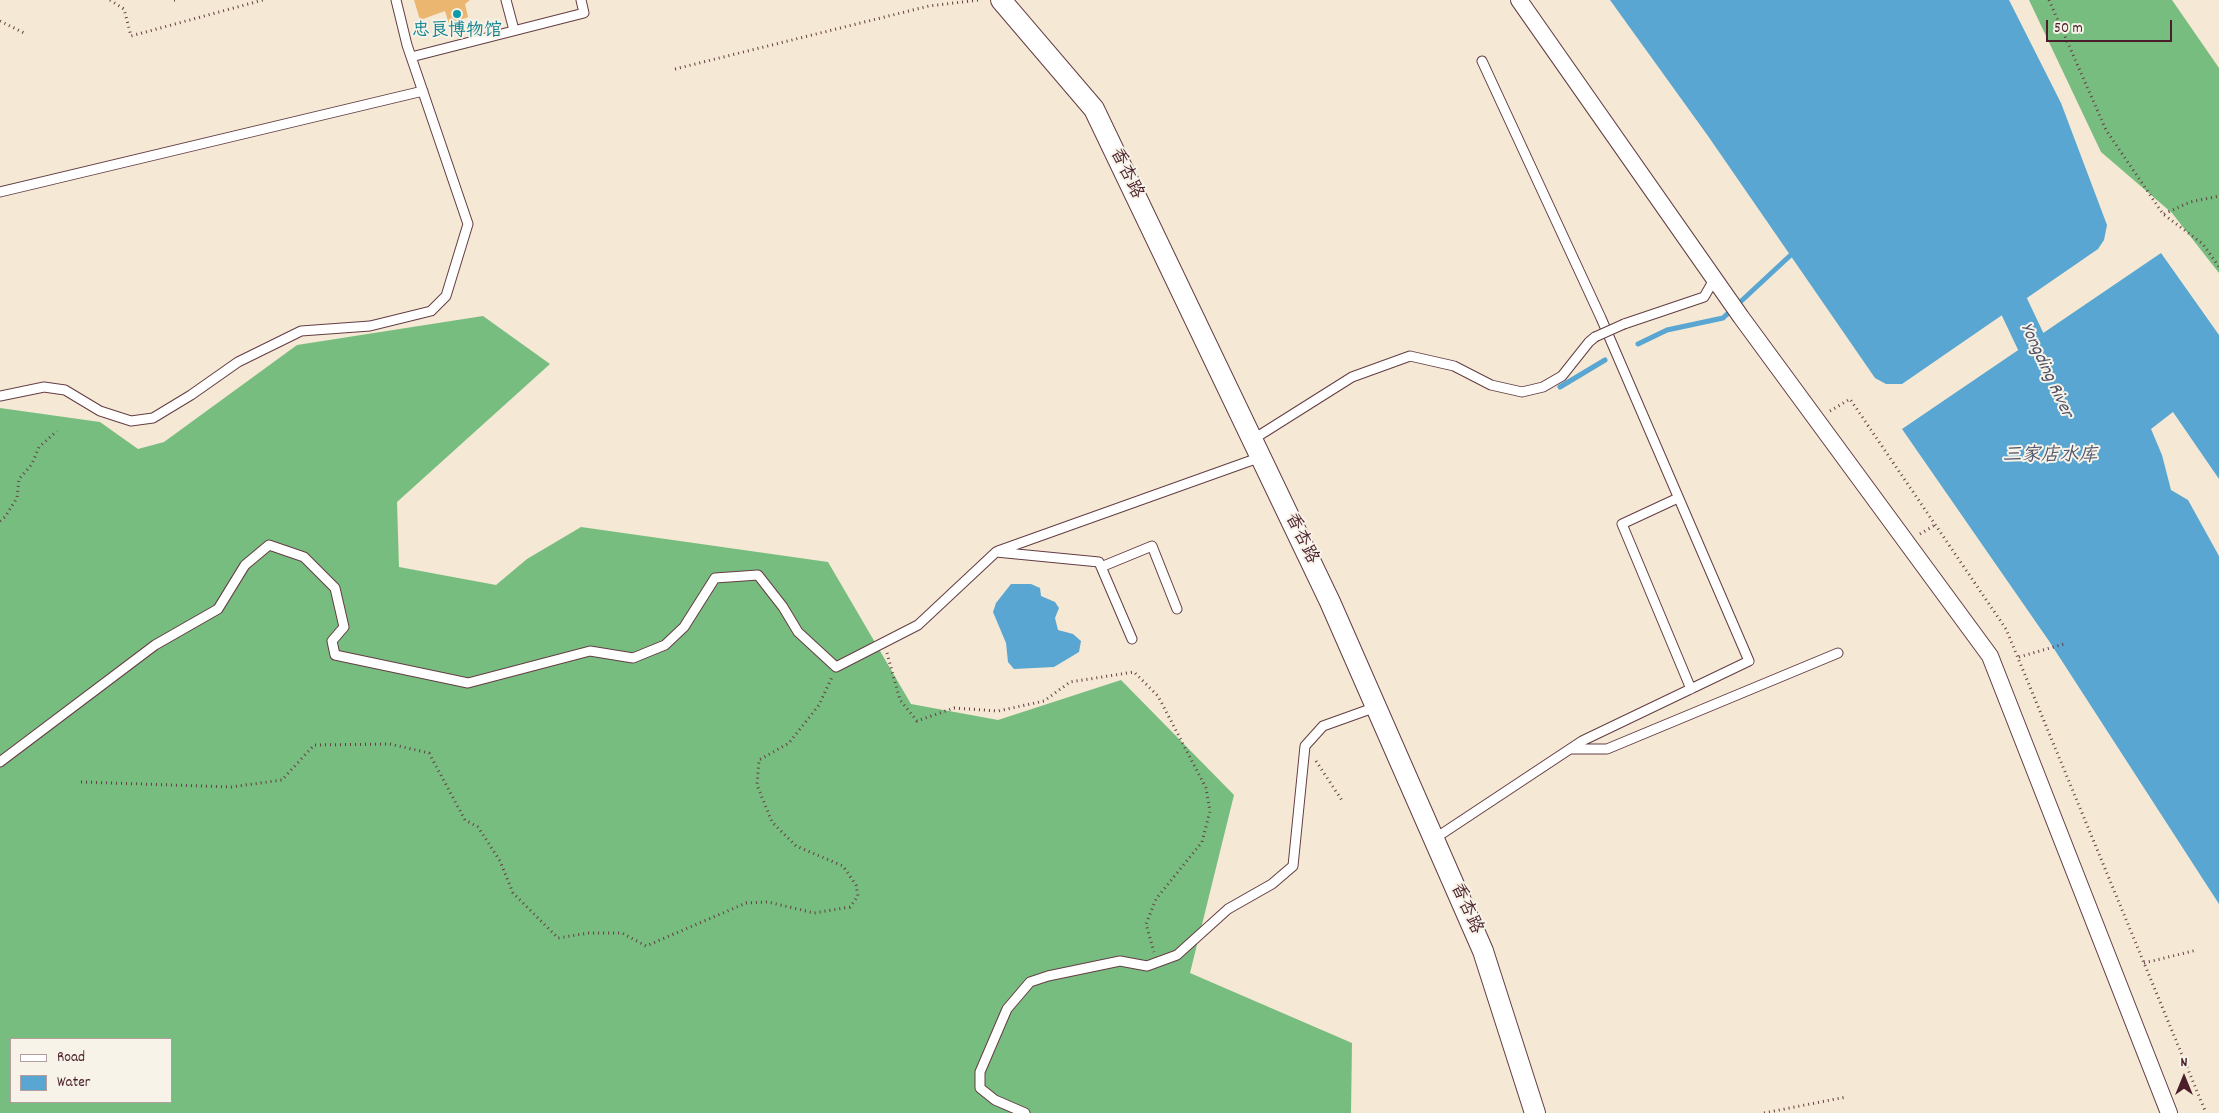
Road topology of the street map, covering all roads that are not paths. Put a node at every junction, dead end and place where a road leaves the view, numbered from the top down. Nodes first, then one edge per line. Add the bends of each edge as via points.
1 (396, 0) edge
2 (506, 0) edge
3 (581, 0) edge
4 (1001, 0) edge
5 (1519, 0) edge
6 (514, 30) junction
7 (411, 57) junction
8 (1482, 61) dead end
9 (422, 91) junction
10 (0, 192) edge
11 (1715, 278) junction
12 (0, 396) edge
13 (1256, 448) junction
14 (1678, 498) junction
15 (996, 552) junction
16 (1101, 567) junction
17 (1177, 609) dead end
18 (1132, 639) dead end
19 (1838, 653) dead end
20 (1691, 689) junction
21 (1376, 706) junction
22 (1570, 750) junction
23 (0, 762) edge
24 (1434, 839) junction
25 (1025, 1113) edge
26 (1535, 1113) edge
27 (2169, 1113) edge

1 - 7 lane
2 - 6 lane
3 - 6 lane via 584,13
4 - 13 street, 香杏路 via 1094,109
5 - 11 street
6 - 7 lane
7 - 9 lane
8 - 14 lane via 1601,318
9 - 10 lane
9 - 12 lane via 468,224 446,296 431,311 370,326 300,331 238,362 153,418 131,421 100,411 65,390 44,388
11 - 13 lane, bridge via 1704,297 1595,337 1562,376 1543,387 1522,392 1490,385 1454,366 1410,356 1352,376
11 - 27 street via 1990,656
13 - 15 lane
13 - 21 street, 香杏路
14 - 20 lane via 1622,524
14 - 20 lane via 1749,661
15 - 16 lane via 1099,562
15 - 23 lane via 918,625 836,667 798,632 758,574 715,578 684,626 665,645 633,658 590,651 468,682 335,655 332,642 344,626 335,588 304,557 269,545 245,565 218,608 155,644
16 - 17 lane via 1152,546
16 - 18 lane
19 - 22 lane via 1607,749
20 - 22 lane via 1582,741
21 - 24 street, 香杏路
21 - 25 lane via 1323,726 1305,746 1293,866 1272,884 1228,909 1177,955 1147,966 1120,961 1030,982 1008,1008 980,1072 980,1088 995,1100
22 - 24 lane
24 - 26 street, 香杏路 via 1483,951

